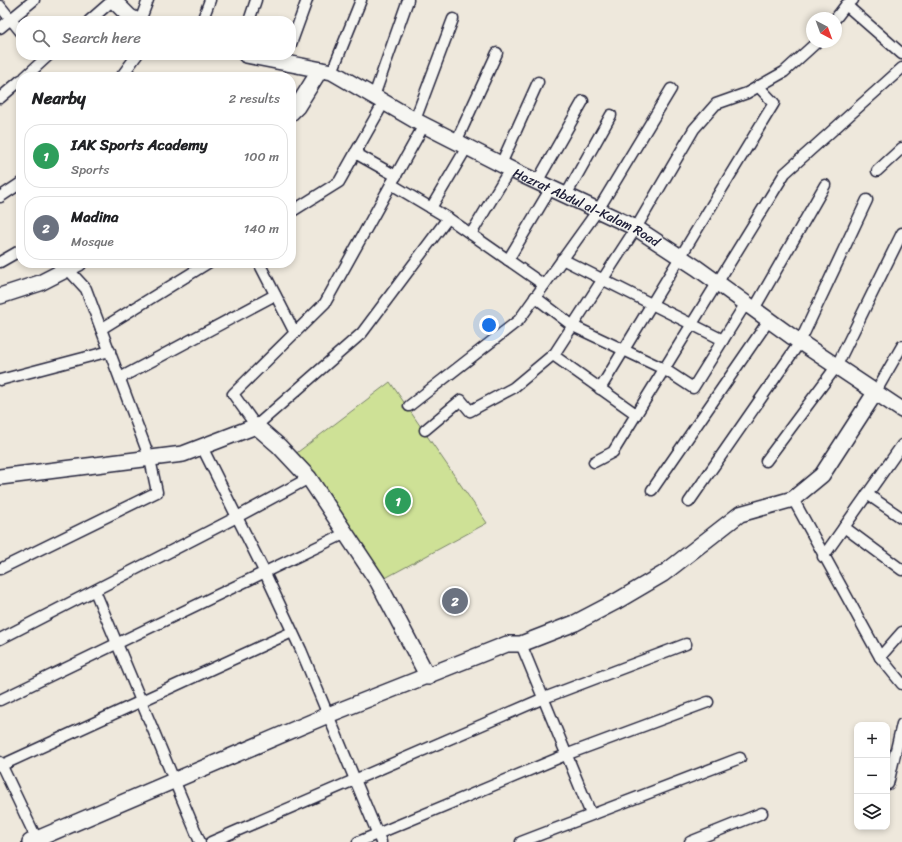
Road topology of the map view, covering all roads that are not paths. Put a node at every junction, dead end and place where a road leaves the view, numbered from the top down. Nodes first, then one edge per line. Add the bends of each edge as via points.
1 (34, 0) edge
2 (113, 0) edge
3 (148, 0) edge
4 (210, 0) edge
5 (256, 0) edge
6 (307, 0) edge
7 (361, 0) edge
8 (408, 0) edge
9 (850, 2) edge
10 (0, 6) edge
11 (841, 12) edge
12 (95, 16) edge
13 (129, 16) edge
14 (141, 16) edge
15 (204, 16) edge
16 (251, 16) edge
17 (10, 19) junction
18 (452, 19) dead end
19 (16, 26) edge
20 (0, 28) edge
21 (296, 30) edge
22 (810, 48) edge
23 (497, 53) dead end
24 (902, 54) edge
25 (42, 60) edge
26 (133, 60) edge
27 (289, 60) edge
28 (902, 68) edge
29 (326, 71) junction
30 (29, 72) edge
31 (125, 72) edge
32 (538, 82) dead end
33 (16, 84) edge
34 (758, 86) junction
35 (671, 89) dead end
36 (0, 98) edge
37 (379, 99) junction
38 (583, 101) dead end
39 (296, 108) edge
40 (611, 115) dead end
41 (419, 123) junction
42 (462, 144) junction
43 (902, 148) edge
44 (356, 153) junction
45 (505, 166) junction
46 (878, 171) dead end
47 (394, 180) junction
48 (537, 182) junction
49 (824, 185) dead end
50 (551, 188) junction
51 (16, 189) edge
52 (566, 195) junction
53 (0, 197) edge
54 (867, 200) dead end
55 (431, 208) junction
56 (296, 209) edge
57 (598, 210) junction
58 (448, 218) junction
59 (636, 228) junction
60 (902, 232) edge
61 (471, 234) junction
62 (16, 253) edge
63 (680, 256) junction
64 (562, 259) junction
65 (508, 260) junction
66 (0, 262) edge
67 (65, 268) edge
68 (72, 268) edge
69 (200, 268) edge
70 (261, 268) edge
71 (603, 280) junction
72 (717, 282) junction
73 (544, 285) junction
74 (275, 295) junction
75 (0, 296) edge
76 (535, 297) junction
77 (651, 304) junction
78 (750, 306) junction
79 (769, 320) junction
80 (691, 324) junction
81 (573, 326) junction
82 (101, 329) junction
83 (295, 333) junction
84 (723, 340) junction
85 (800, 342) junction
86 (902, 346) edge
87 (623, 350) junction
88 (110, 351) junction
89 (552, 355) junction
90 (836, 367) junction
91 (664, 369) junction
92 (120, 378) junction
93 (0, 380) edge
94 (600, 389) junction
95 (875, 394) junction
96 (409, 406) dead end
97 (902, 410) edge
98 (636, 414) junction
99 (256, 426) junction
100 (425, 430) dead end
101 (202, 447) junction
102 (901, 449) edge
103 (150, 459) junction
104 (766, 461) dead end
105 (594, 462) dead end
106 (0, 477) edge
107 (309, 478) junction
108 (652, 490) dead end
109 (867, 494) junction
110 (793, 499) junction
111 (689, 502) dead end
112 (237, 517) junction
113 (902, 518) edge
114 (844, 527) junction
115 (346, 533) junction
116 (823, 557) junction
117 (0, 569) edge
118 (902, 570) edge
119 (265, 573) junction
120 (95, 591) junction
121 (292, 632) junction
122 (902, 632) edge
123 (0, 639) edge
124 (117, 644) junction
125 (521, 644) junction
126 (686, 644) dead end
127 (880, 657) junction
128 (428, 676) junction
129 (902, 684) edge
130 (544, 698) junction
131 (0, 700) edge
132 (140, 702) junction
133 (708, 702) dead end
134 (328, 715) junction
135 (902, 724) edge
136 (568, 754) junction
137 (740, 758) dead end
138 (0, 764) edge
139 (890, 775) edge
140 (355, 780) junction
141 (173, 781) junction
142 (762, 813) dead end
143 (591, 814) junction
144 (379, 838) edge
145 (35, 841) edge
146 (200, 842) edge
147 (211, 842) edge
148 (358, 842) edge
149 (520, 842) edge
150 (690, 842) edge

1 - 17 street
2 - 12 street
2 - 13 street
3 - 14 street
4 - 15 street
5 - 16 street
6 - 21 street
7 - 29 street
8 - 37 street
9 - 11 street
9 - 24 street
10 - 17 street
17 - 19 street
17 - 20 street
18 - 41 street
22 - 34 street via 784,72
23 - 42 street
25 - 30 street
26 - 31 street
27 - 29 street, Hazrat Abdul al-Kalam Road
28 - 72 street via 785,173
29 - 37 street, Hazrat Abdul al-Kalam Road
29 - 39 street
32 - 45 street
33 - 36 street
34 - 59 street via 747,93 716,104 694,129
34 - 63 street via 774,104
35 - 57 street
37 - 41 street, Hazrat Abdul al-Kalam Road
37 - 44 street
38 - 48 street
40 - 52 street
41 - 42 street, Hazrat Abdul al-Kalam Road
41 - 47 street
42 - 45 street, Hazrat Abdul al-Kalam Road
42 - 55 street
43 - 46 street
44 - 47 street
44 - 56 street via 339,182
45 - 48 street, Hazrat Abdul al-Kalam Road
45 - 61 street
47 - 55 street
47 - 83 street via 325,303
48 - 50 street, Hazrat Abdul al-Kalam Road
49 - 78 street
50 - 52 street, Hazrat Abdul al-Kalam Road
50 - 65 street
51 - 53 street
52 - 57 street, Hazrat Abdul al-Kalam Road
54 - 85 street
55 - 58 street
57 - 59 street, Hazrat Abdul al-Kalam Road
57 - 64 street
58 - 61 street
58 - 99 street via 362,333
59 - 63 street, Hazrat Abdul al-Kalam Road
59 - 71 street
60 - 90 street
61 - 65 street
62 - 66 street
63 - 72 street, Hazrat Abdul al-Kalam Road
63 - 77 street
64 - 71 street
64 - 73 street
65 - 73 street
67 - 75 street via 40,283
68 - 82 street via 86,289
69 - 82 street
70 - 74 street
71 - 77 street
71 - 81 street
72 - 78 street, Hazrat Abdul al-Kalam Road
72 - 80 street
73 - 76 street
74 - 83 street
74 - 92 street
76 - 81 street
76 - 96 street via 519,320
77 - 80 street
77 - 87 street
78 - 79 street, Hazrat Abdul al-Kalam Road
78 - 84 street
79 - 85 street, Hazrat Abdul al-Kalam Road
79 - 108 street
80 - 84 street
80 - 91 street
81 - 87 street
81 - 89 street
82 - 88 street
83 - 99 street via 233,394
84 - 91 street via 693,388
85 - 90 street, Hazrat Abdul al-Kalam Road
85 - 111 street
86 - 95 street
87 - 91 street
87 - 94 street
88 - 92 street
88 - 93 street
89 - 94 street
89 - 100 street via 513,388 470,411 461,400
90 - 95 street, Hazrat Abdul al-Kalam Road
90 - 104 street
91 - 98 street
92 - 103 street
94 - 98 street
95 - 97 street, Hazrat Abdul al-Kalam Road
95 - 110 street via 822,475
98 - 105 street via 613,452
99 - 101 street
99 - 107 street
101 - 103 street via 183,454
101 - 112 street
102 - 109 street
103 - 106 street
103 - 117 street via 157,492
107 - 112 street
107 - 115 street
109 - 113 street
109 - 114 street
110 - 116 street
110 - 125 street via 740,514 663,574 575,622
112 - 119 street
112 - 120 street
114 - 116 street
114 - 118 street
115 - 119 street
115 - 128 street via 378,582
116 - 127 street
119 - 121 street
119 - 124 street
120 - 123 street
120 - 124 street
121 - 132 street
121 - 134 street
122 - 127 street
124 - 131 street
124 - 132 street
125 - 128 street via 507,644
125 - 130 street
126 - 130 street
127 - 129 street
128 - 134 street
130 - 136 street
130 - 140 street
132 - 138 street
132 - 141 street
133 - 136 street
134 - 140 street
134 - 141 street
135 - 139 street
136 - 143 street
136 - 144 street
137 - 143 street
138 - 145 street
140 - 144 street
140 - 147 street
141 - 145 street
141 - 146 street
142 - 150 street
143 - 149 street
144 - 148 street

